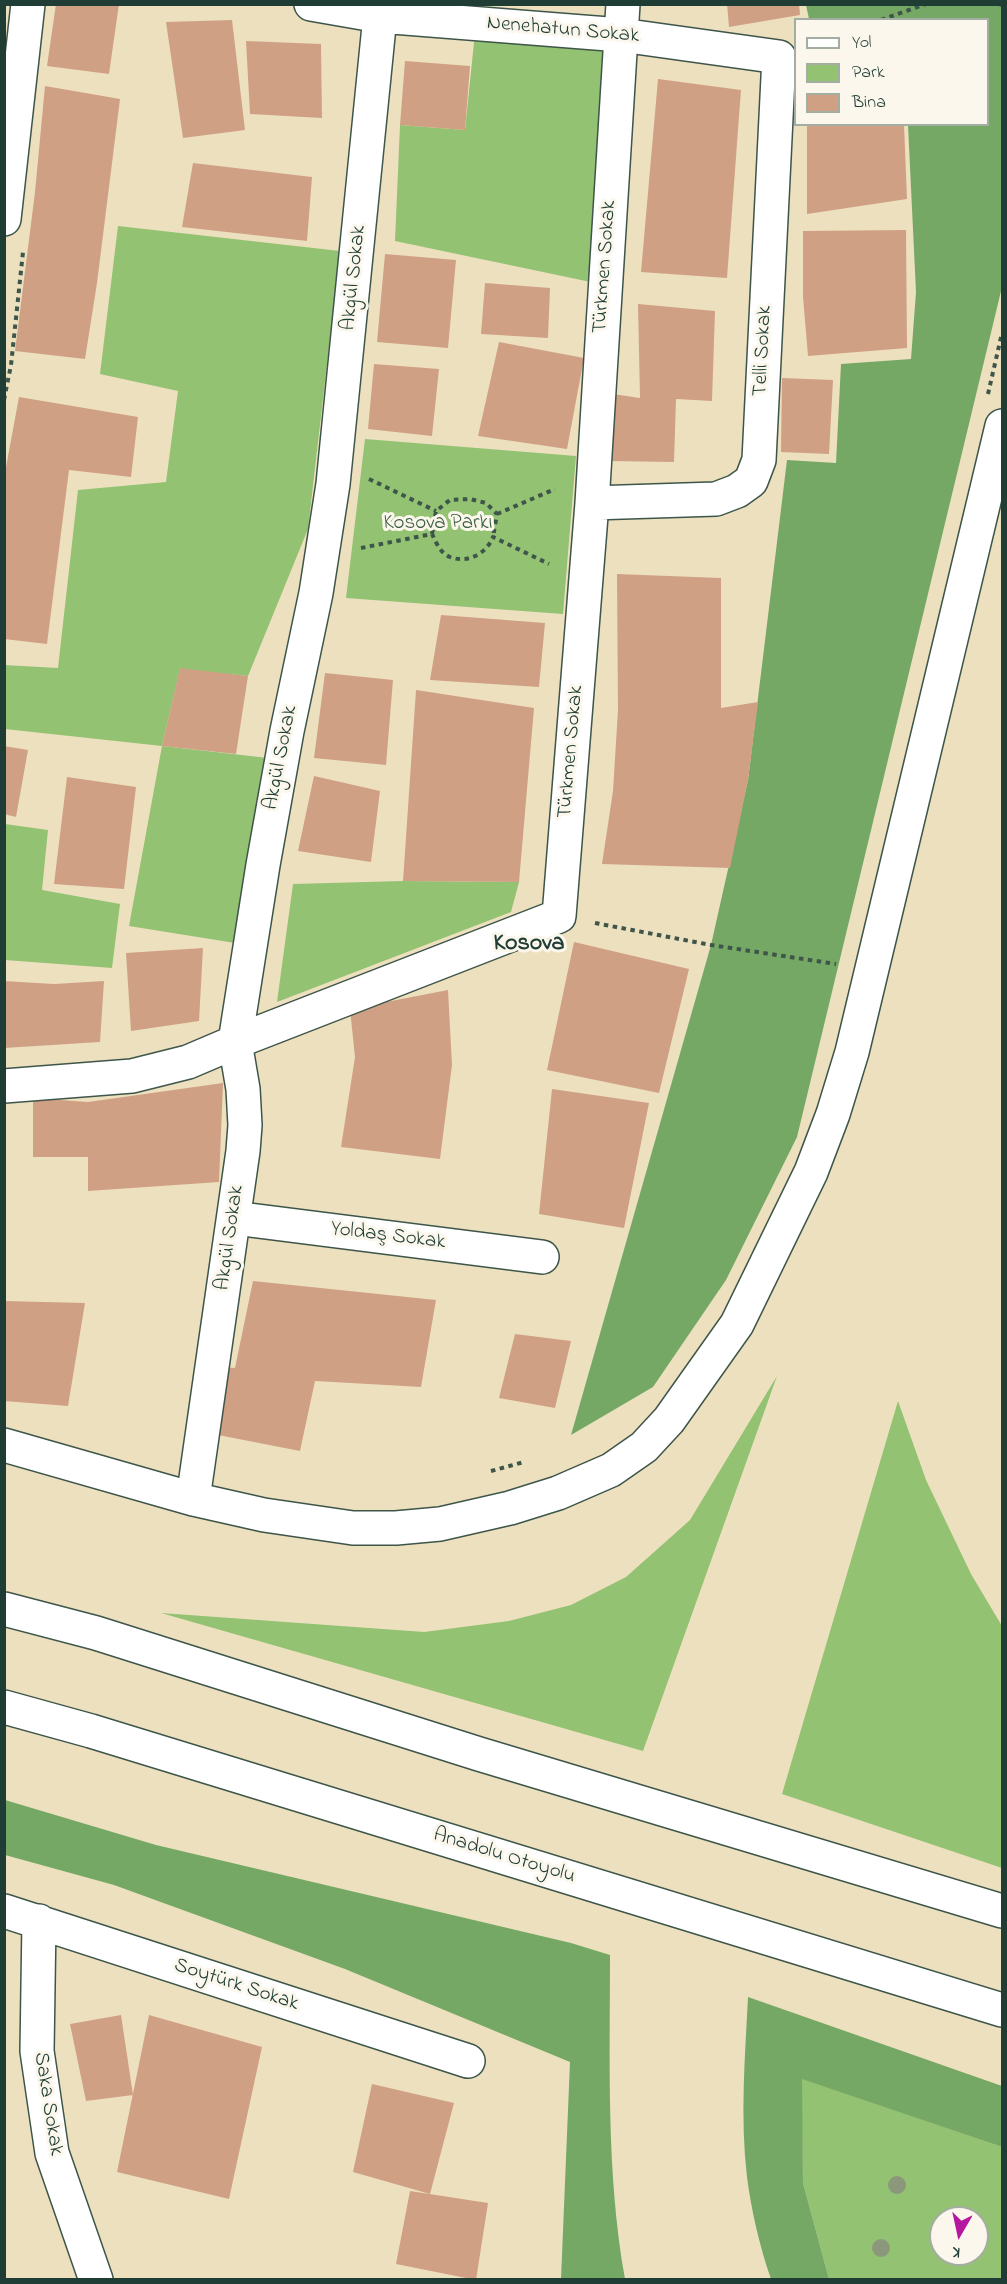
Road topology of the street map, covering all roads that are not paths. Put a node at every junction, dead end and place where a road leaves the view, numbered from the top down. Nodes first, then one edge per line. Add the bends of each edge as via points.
1 (28, 4) edge
2 (311, 4) edge
3 (380, 16) junction
4 (622, 20) edge
5 (779, 57) joint
6 (4, 219) edge
7 (994, 414) edge
8 (593, 487) junction
9 (235, 1042) junction
10 (4, 1086) edge
11 (234, 1218) junction
12 (542, 1257) dead end
13 (4, 1445) edge
14 (193, 1499) junction
15 (4, 1609) edge
16 (4, 1707) edge
17 (4, 1911) edge
18 (1002, 1911) edge
19 (39, 1921) junction
20 (1002, 2010) edge
21 (468, 2061) dead end
22 (96, 2280) edge

1 - 6 main road
2 - 3 main road, Nenehatun Sokak
3 - 4 main road, Nenehatun Sokak
3 - 9 main road, Akgül Sokak via 322,556 285,742
4 - 5 main road, Nenehatun Sokak
4 - 8 main road, Türkmen Sokak
5 - 8 main road, Telli Sokak via 759,460 751,481 716,499
7 - 14 main road via 852,1052 811,1172 737,1324 687,1396 644,1447 611,1470 558,1493 440,1524 353,1528 264,1515
8 - 9 main road, Türkmen Sokak via 559,916
9 - 10 main road via 188,1062 132,1076
9 - 11 main road, Akgül Sokak via 245,1125
11 - 12 main road, Yoldaş Sokak
11 - 14 main road, Akgül Sokak
13 - 14 main road
15 - 18 main road via 96,1633 479,1754
16 - 20 main road, Anadolu Otoyolu
17 - 19 main road, Soytürk Sokak
19 - 21 main road, Soytürk Sokak
19 - 22 main road, Saka Sokak via 37,2051 52,2153

